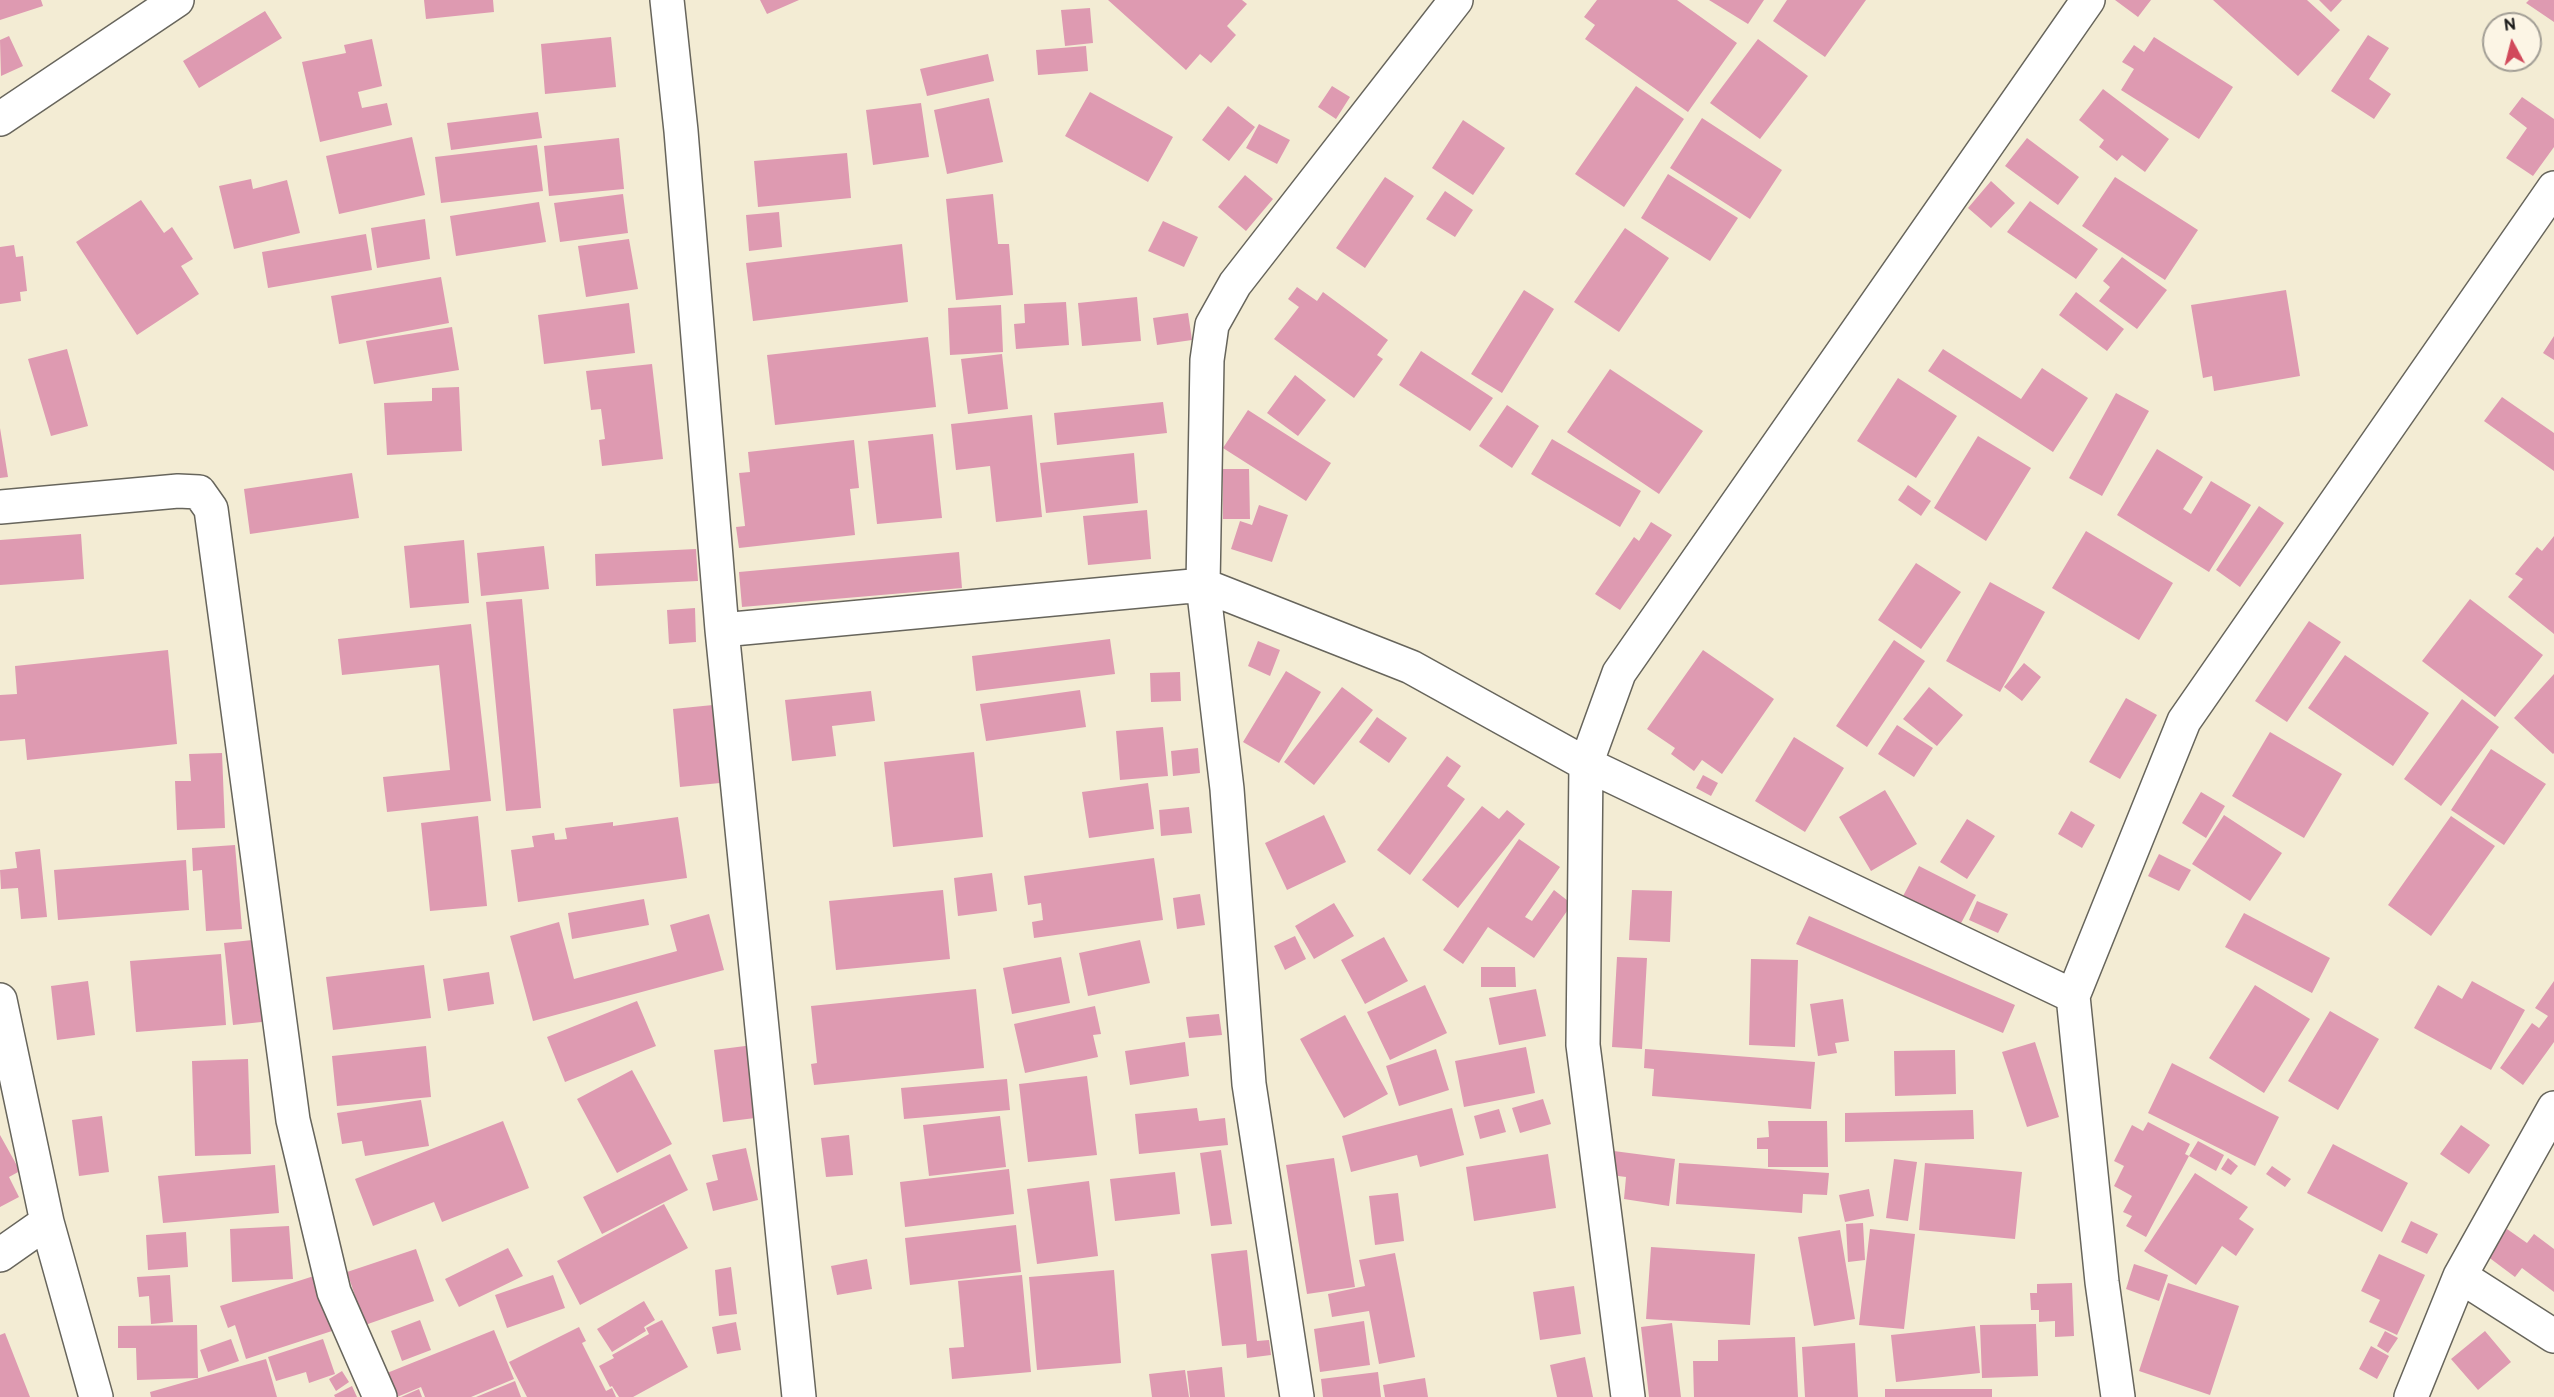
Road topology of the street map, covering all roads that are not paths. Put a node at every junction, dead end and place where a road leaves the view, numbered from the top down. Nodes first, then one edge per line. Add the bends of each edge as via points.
1 (177, 0) edge
2 (667, 0) edge
3 (1456, 0) edge
4 (2088, 0) edge
5 (0, 119) edge
6 (2554, 188) edge
7 (0, 507) edge
8 (1203, 585) junction
9 (722, 630) junction
10 (1586, 764) junction
11 (2073, 996) junction
12 (0, 1000) edge
13 (2554, 1108) edge
14 (47, 1222) junction
15 (0, 1255) edge
16 (2460, 1276) junction
17 (2554, 1336) edge
18 (96, 1397) edge
19 (380, 1397) edge
20 (799, 1397) edge
21 (1297, 1397) edge
22 (1628, 1397) edge
23 (2118, 1397) edge
24 (2411, 1397) edge

1 - 5 street
2 - 9 street
3 - 8 street via 1235,284 1212,325 1207,360
4 - 10 street via 1618,673
6 - 11 street via 2184,721
7 - 19 street via 178,491 199,492 212,509 292,1120 334,1292
8 - 9 street
8 - 10 street via 1411,667
8 - 21 street via 1227,789 1249,1084
9 - 20 street
10 - 11 street
10 - 22 street via 1583,1045
11 - 23 street via 2102,1282
12 - 14 street
13 - 16 street
14 - 15 street
14 - 18 street
16 - 17 street
16 - 24 street

